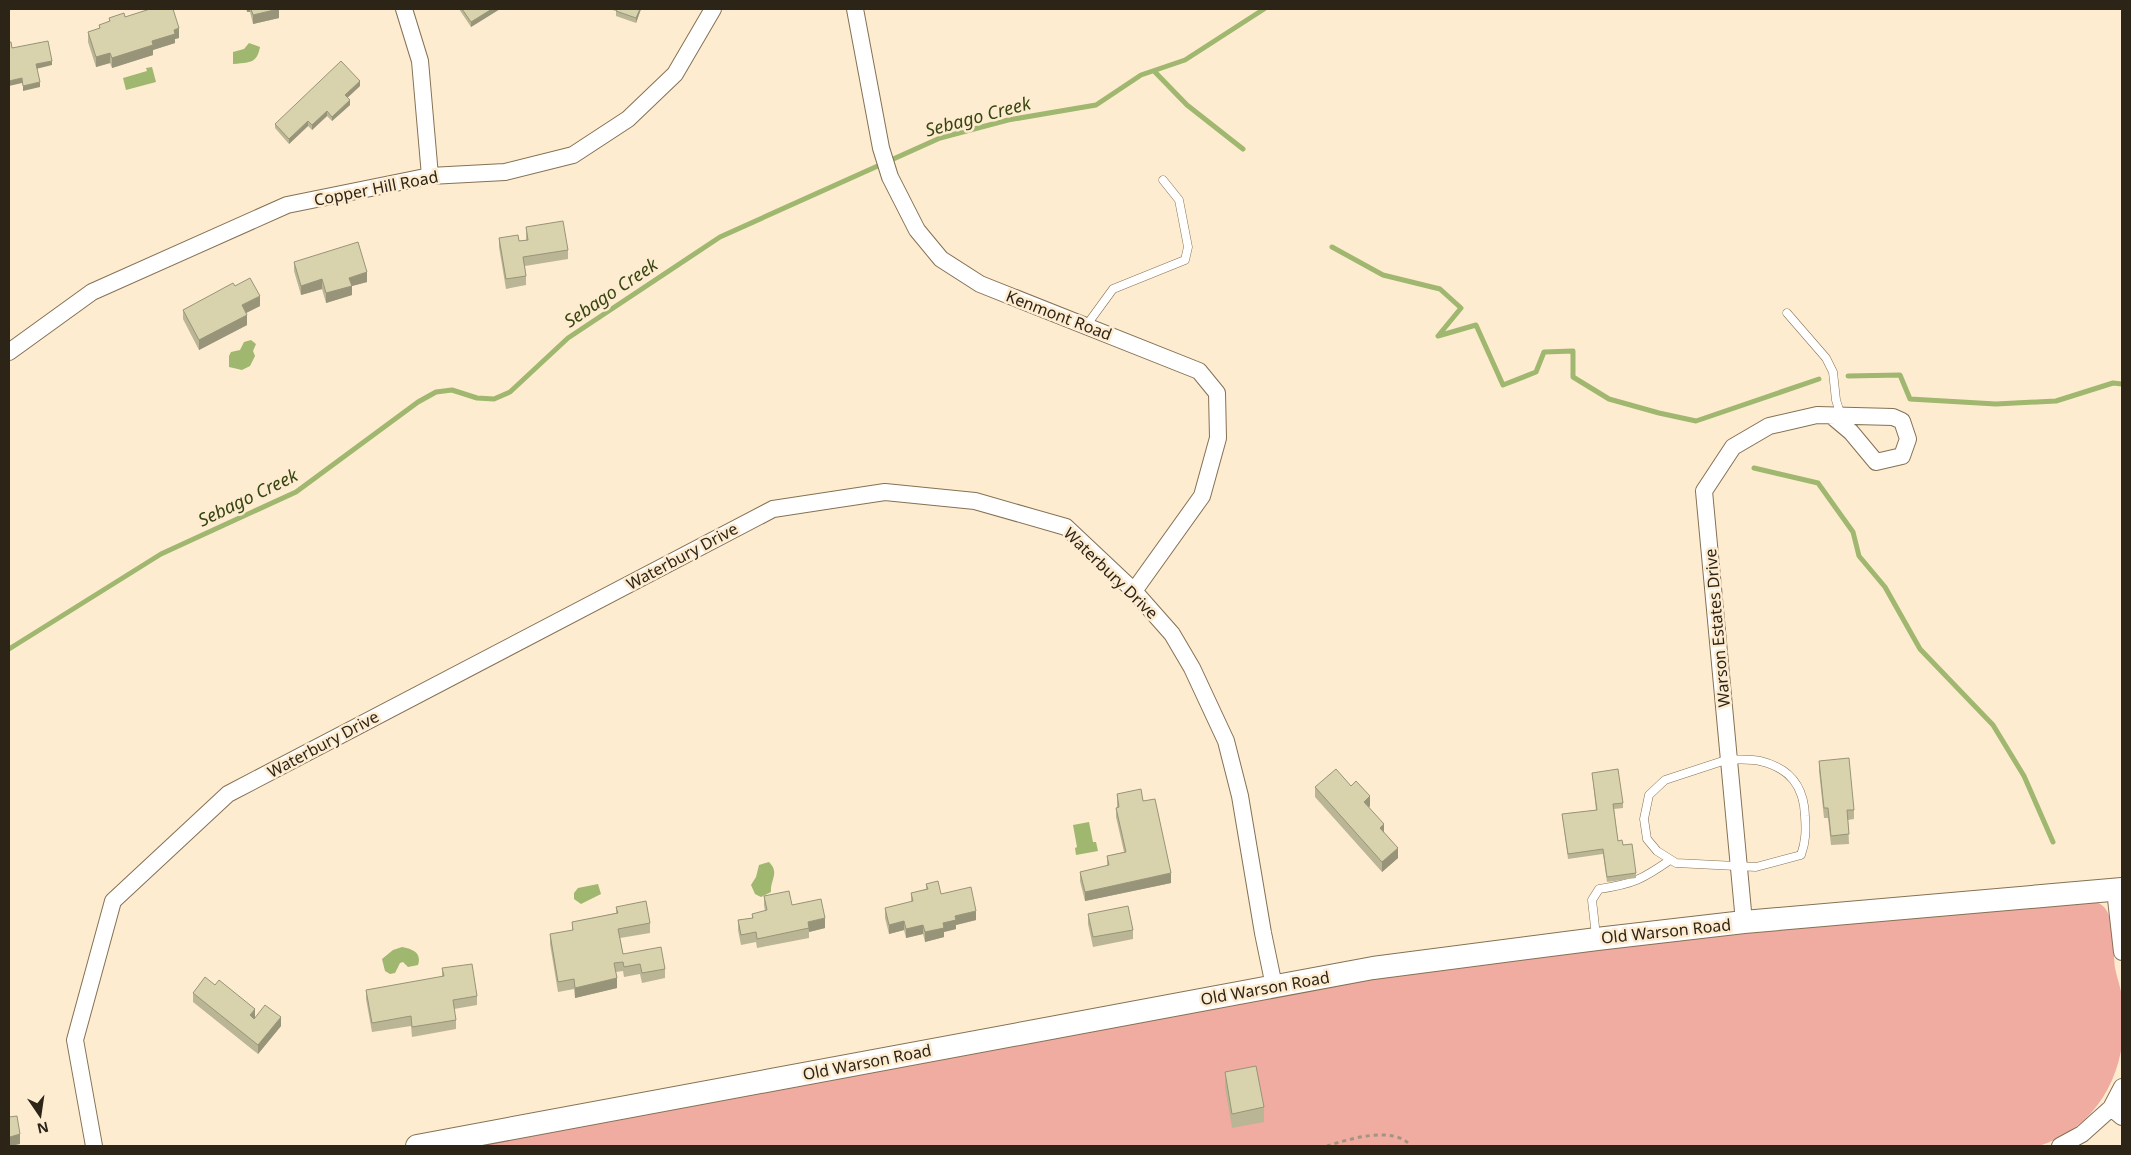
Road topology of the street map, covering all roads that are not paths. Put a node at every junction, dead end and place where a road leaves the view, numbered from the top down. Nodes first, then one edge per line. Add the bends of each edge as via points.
1 (404, 9) edge
2 (713, 9) edge
3 (855, 9) edge
4 (430, 176) junction
5 (1163, 180) dead end
6 (1787, 313) dead end
7 (1086, 326) junction
8 (9, 352) edge
9 (1836, 416) joint
10 (1134, 591) junction
11 (1729, 759) junction
12 (1670, 860) junction
13 (1739, 867) junction
14 (2119, 889) edge
15 (1744, 922) junction
16 (1597, 939) junction
17 (2122, 952) edge
18 (1274, 986) junction
19 (2122, 1087) edge
20 (2117, 1112) edge
21 (94, 1146) edge
22 (417, 1146) edge
23 (2060, 1146) edge

1 - 4 street via 420,61
2 - 4 street, Copper Hill Road via 675,74 628,119 573,154 505,172
3 - 7 street, Kenmont Road via 881,148 890,177 917,230 946,264 980,284
4 - 8 street, Copper Hill Road via 287,206 92,292
5 - 7 lane via 1179,200 1188,247 1185,260 1113,290
6 - 9 lane via 1826,358 1833,372
7 - 10 street, Kenmont Road via 1199,371 1217,393 1218,438 1202,496
9 - 11 street, Warson Estates Drive via 1817,414 1769,426 1733,447 1704,491
10 - 18 street, Waterbury Drive via 1172,634 1192,668 1226,741 1240,796
10 - 21 street, Waterbury Drive via 1066,527 975,501 885,492 773,509 228,794 113,901 74,1040
11 - 12 lane via 1665,780 1649,795 1644,819 1647,839 1657,852
11 - 13 street, Warson Estates Drive
11 - 13 lane via 1760,761 1783,771 1798,784 1805,800 1806,841 1801,855 1756,867
12 - 13 lane
12 - 16 lane via 1645,878 1599,889 1592,900
13 - 15 street, Warson Estates Drive
14 - 15 street, Old Warson Road
14 - 17 street
15 - 16 street, Old Warson Road
16 - 18 street, Old Warson Road via 1373,968
18 - 22 street, Old Warson Road
19 - 20 street
20 - 23 street

